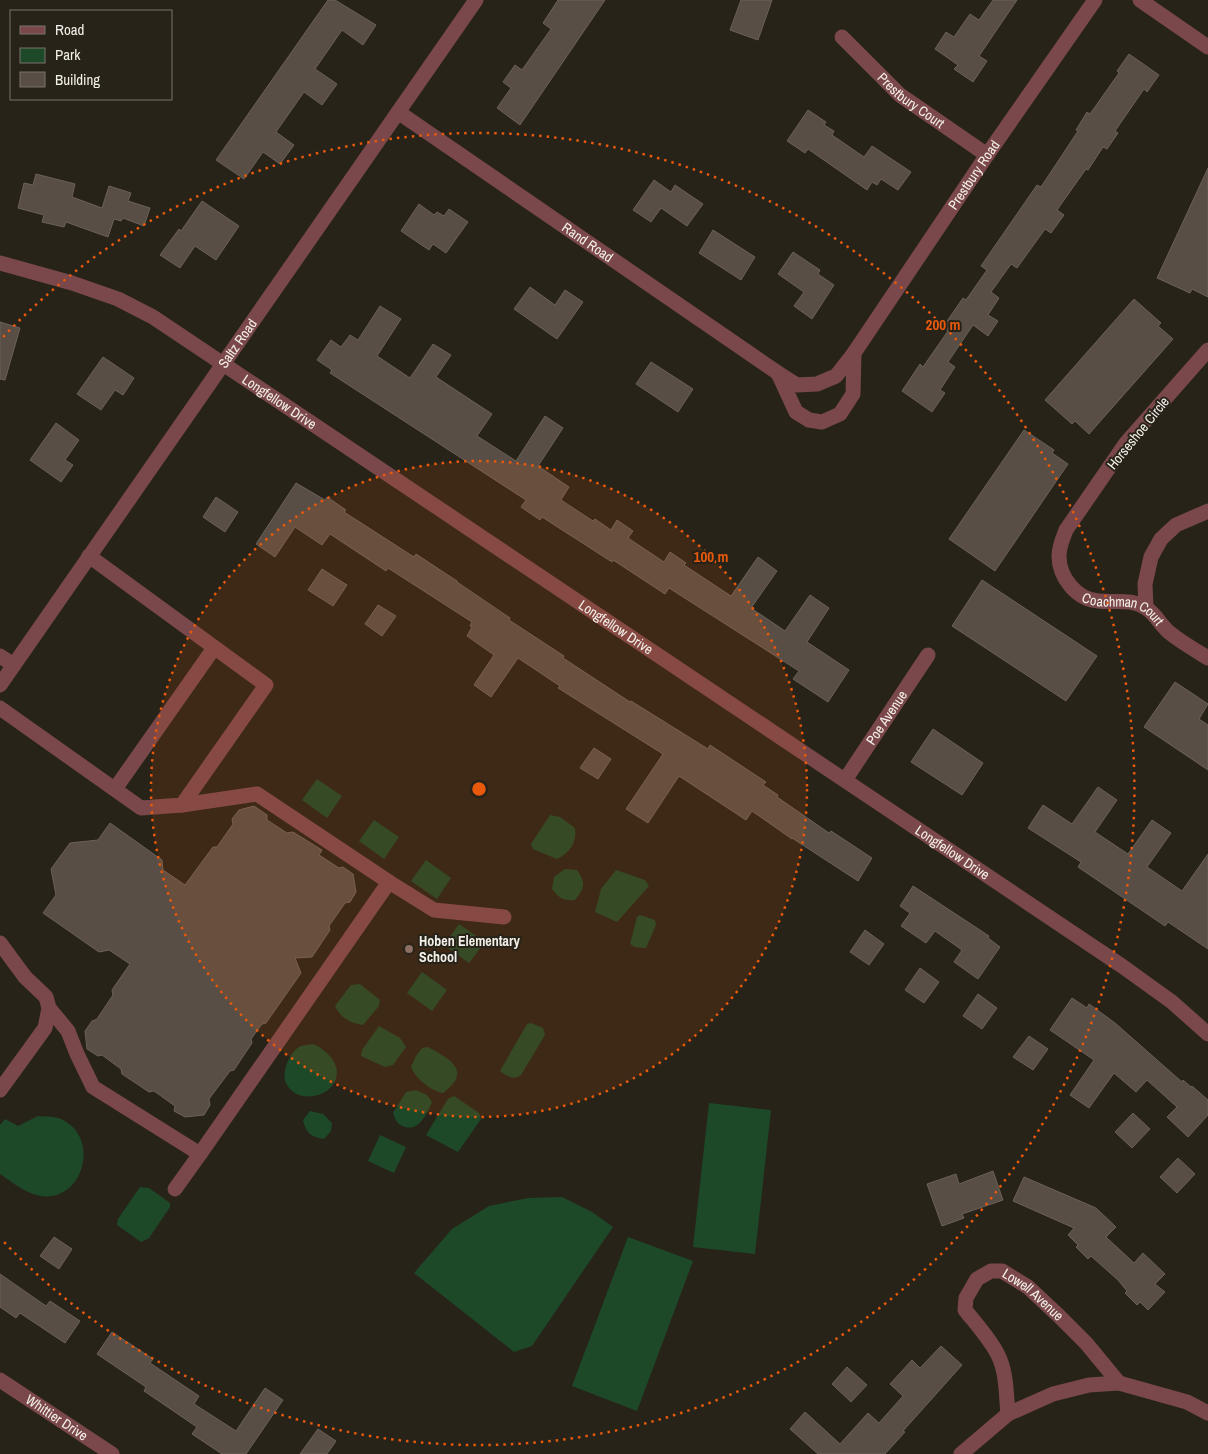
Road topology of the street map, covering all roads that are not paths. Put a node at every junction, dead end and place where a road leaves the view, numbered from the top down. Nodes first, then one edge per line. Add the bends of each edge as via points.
1 (476, 0) edge
2 (1095, 0) edge
3 (1140, 0) edge
4 (842, 37) dead end
5 (1208, 47) edge
6 (398, 112) junction
7 (988, 155) junction
8 (0, 263) edge
9 (1208, 350) edge
10 (854, 353) junction
11 (224, 364) junction
12 (778, 373) junction
13 (817, 384) joint
14 (1208, 510) edge
15 (1060, 546) joint
16 (89, 556) junction
17 (1146, 608) junction
18 (214, 648) junction
19 (928, 655) dead end
20 (0, 656) edge
21 (1208, 658) edge
22 (14, 666) junction
23 (0, 685) edge
24 (0, 708) edge
25 (845, 780) junction
26 (115, 789) junction
27 (182, 805) junction
28 (389, 882) junction
29 (504, 917) dead end
30 (0, 942) edge
31 (50, 1008) junction
32 (1208, 1034) edge
33 (0, 1090) edge
34 (200, 1154) junction
35 (175, 1189) dead end
36 (0, 1380) edge
37 (1119, 1382) junction
38 (1208, 1413) edge
39 (1008, 1414) junction
40 (112, 1454) edge
41 (961, 1454) edge

1 - 6 street, Saltz Road
2 - 7 street, Prestbury Road
3 - 5 street
4 - 7 street, Prestbury Court via 900,95
6 - 11 street, Saltz Road
6 - 12 street, Rand Road
7 - 10 street, Prestbury Road
8 - 11 street, Longfellow Drive via 118,299 154,317
9 - 15 street, Horseshoe Circle via 1126,443 1066,530
10 - 12 street via 853,394 840,414 822,422 809,420 796,412
10 - 13 street, Prestbury Road via 836,376
11 - 16 street, Saltz Road
11 - 25 street, Longfellow Drive
12 - 13 street, Rand Road via 797,385
14 - 17 street via 1176,525 1161,539 1151,557 1144,584
15 - 17 street, Coachman Court via 1062,570 1078,593 1097,601 1130,601
16 - 18 street
16 - 22 street, Saltz Road
17 - 21 street, Coachman Court via 1170,633
18 - 26 street
18 - 27 street via 266,685
19 - 25 street, Poe Avenue
20 - 22 street
22 - 23 street, Saltz Road
24 - 26 street
25 - 32 street, Longfellow Drive via 1122,966 1172,1002
26 - 27 street via 141,808
27 - 28 street via 257,794
28 - 29 street via 434,910
28 - 34 street
30 - 31 street via 25,978 46,997
31 - 33 street via 45,1028
31 - 34 street via 68,1031 93,1087
34 - 35 street
36 - 40 street, Whittier Drive
37 - 38 street via 1188,1402
37 - 39 street via 1053,1394
37 - 39 street, Lowell Avenue via 1086,1343 1028,1287 1002,1272 991,1271 971,1287 965,1310 998,1356 1005,1380
39 - 41 street

